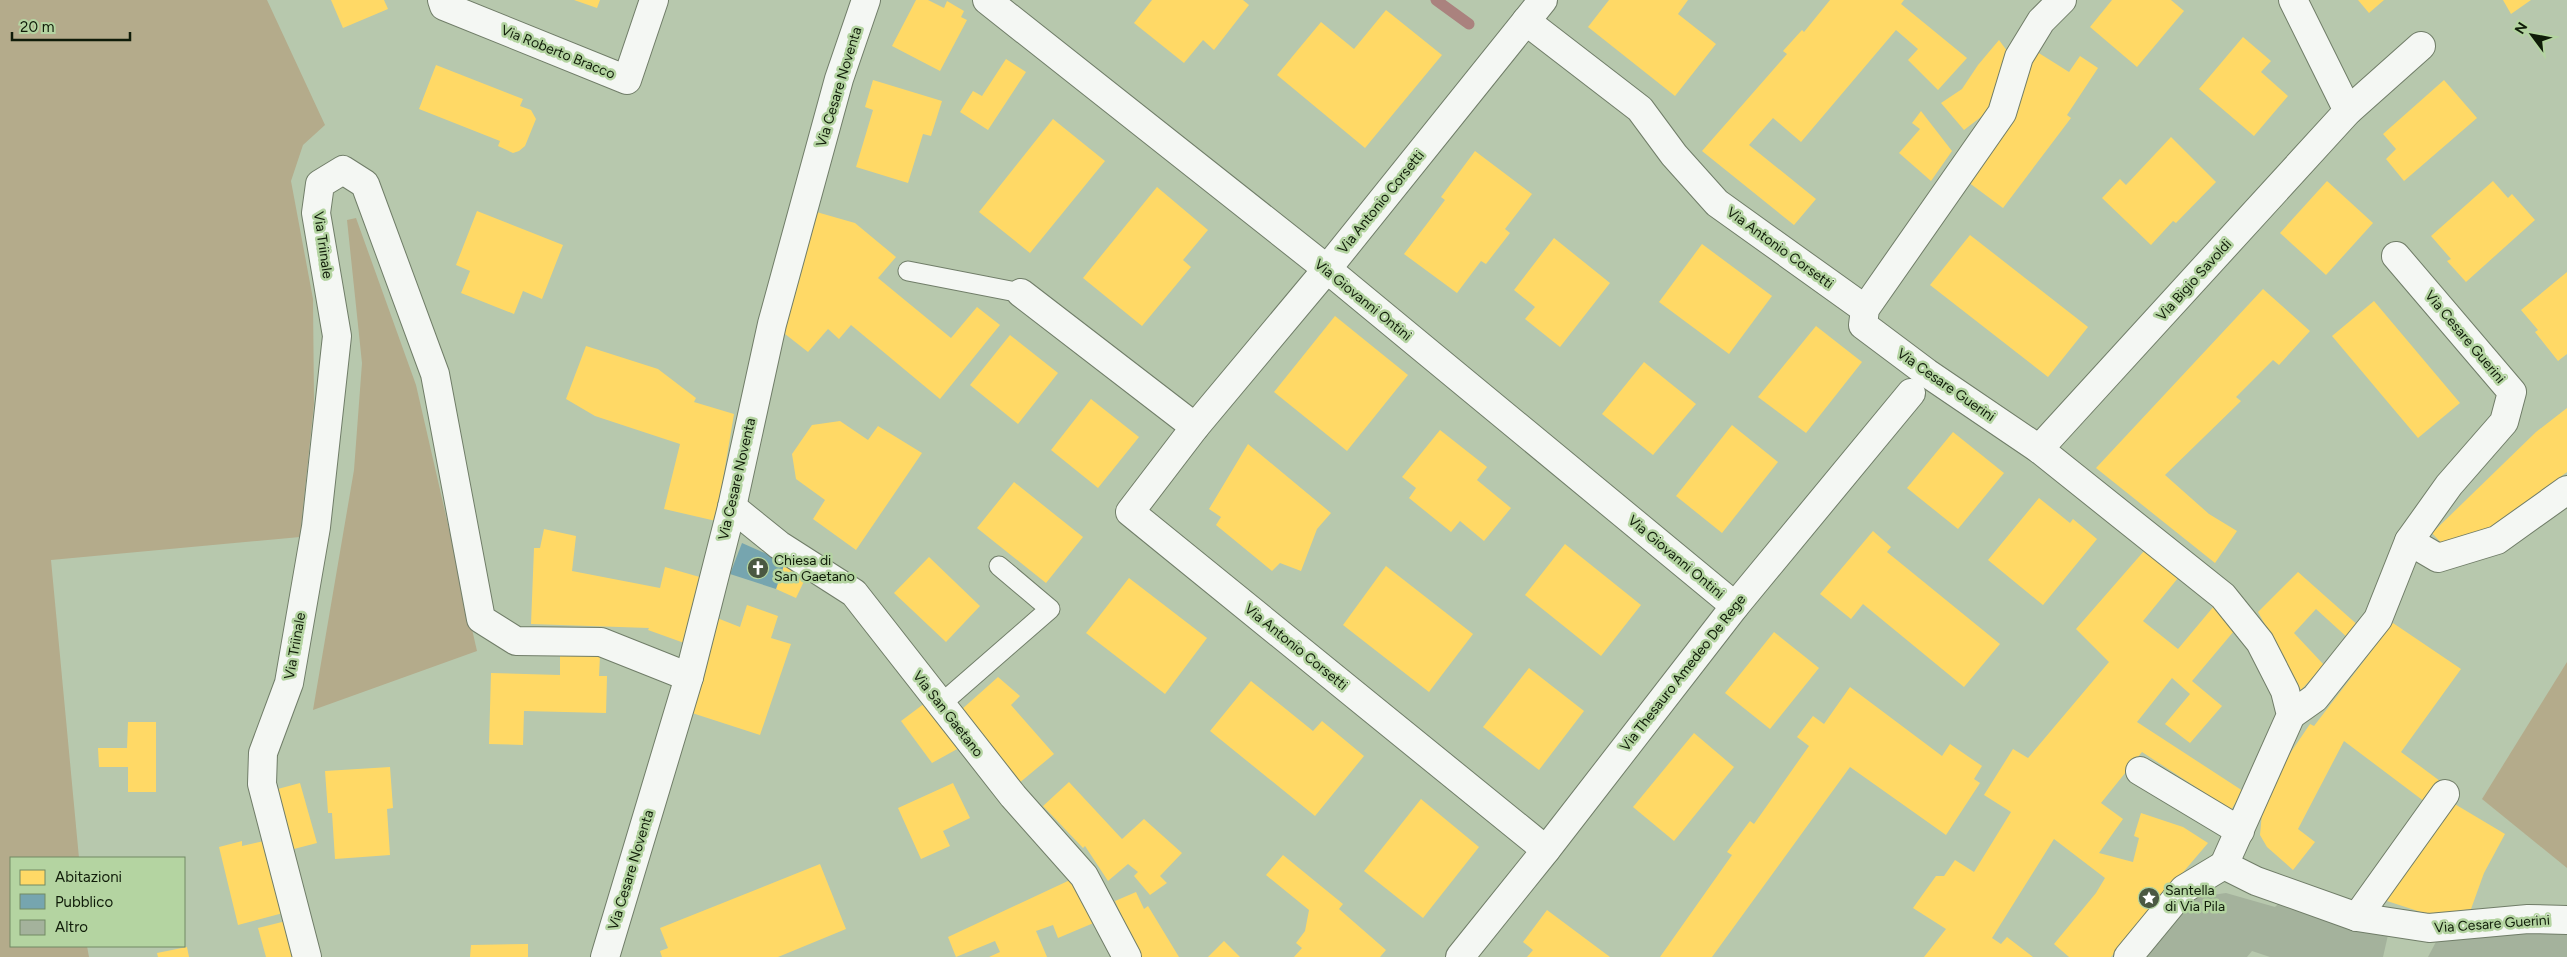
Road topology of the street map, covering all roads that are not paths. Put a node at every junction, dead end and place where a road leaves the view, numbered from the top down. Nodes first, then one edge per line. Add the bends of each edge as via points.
1 (442, 0) edge
2 (654, 0) edge
3 (866, 0) edge
4 (987, 0) edge
5 (1543, 0) edge
6 (2062, 0) edge
7 (2293, 0) edge
8 (1526, 20) junction
9 (2421, 46) dead end
10 (2348, 112) junction
11 (2396, 256) dead end
12 (1327, 269) junction
13 (908, 271) dead end
14 (1021, 293) joint
15 (1865, 309) junction
16 (1910, 393) dead end
17 (1195, 428) junction
18 (2039, 449) junction
19 (2567, 490) edge
20 (732, 507) junction
21 (2409, 541) junction
22 (999, 566) dead end
23 (1735, 606) junction
24 (689, 676) junction
25 (941, 704) junction
26 (2291, 715) junction
27 (2140, 771) dead end
28 (2445, 794) dead end
29 (2240, 831) junction
30 (1546, 850) junction
31 (2224, 865) junction
32 (2357, 917) junction
33 (2567, 920) edge
34 (307, 957) edge
35 (605, 957) edge
36 (1127, 957) edge
37 (1460, 957) edge
38 (2128, 957) edge

1 - 2 street, Via Roberto Bracco via 444,6 627,80
3 - 20 street, Via Cesare Noventa via 839,79 772,324
4 - 12 street, Via Giovanni Ontini
5 - 8 street, Via Antonio Corsetti
6 - 15 street via 2041,21 2019,57 2002,113
7 - 10 street
8 - 12 street, Via Antonio Corsetti
8 - 15 street, Via Antonio Corsetti via 1640,109 1674,155 1717,203
9 - 10 street, Via Bigio Savoldi
10 - 18 street, Via Bigio Savoldi
11 - 21 street, Via Cesare Guerini via 2512,392 2504,422 2449,485
12 - 17 street, Via Antonio Corsetti
12 - 23 street, Via Giovanni Ontini
13 - 14 lane
14 - 17 street
15 - 18 street, Via Cesare Guerini via 1864,325 1927,373
16 - 23 street, Via Thesauro Amedeo De Rege
17 - 30 street, Via Antonio Corsetti via 1130,512
18 - 26 street, Via Cesare Guerini via 2223,596 2260,642 2285,691
19 - 21 street via 2497,540 2438,558
20 - 24 street, Via Cesare Noventa
20 - 25 street, Via San Gaetano via 779,545 854,593
21 - 26 street, Via Cesare Guerini via 2378,619 2315,698
22 - 25 lane via 1050,609
23 - 30 street, Via Thesauro Amedeo De Rege
24 - 34 street, Via Triinale via 601,642 516,641 481,619 435,374 365,184 343,170 320,184 316,213 337,336 316,527 288,682 263,753 262,784
24 - 35 street, Via Cesare Noventa
25 - 36 street, Via San Gaetano via 1013,796 1084,876
26 - 29 street
27 - 29 street
28 - 32 street
29 - 31 street
30 - 37 street, Via Thesauro Amedeo De Rege
31 - 32 street, Via Cesare Guerini via 2256,881
31 - 38 street via 2184,889
32 - 33 street, Via Cesare Guerini via 2430,928 2528,919

